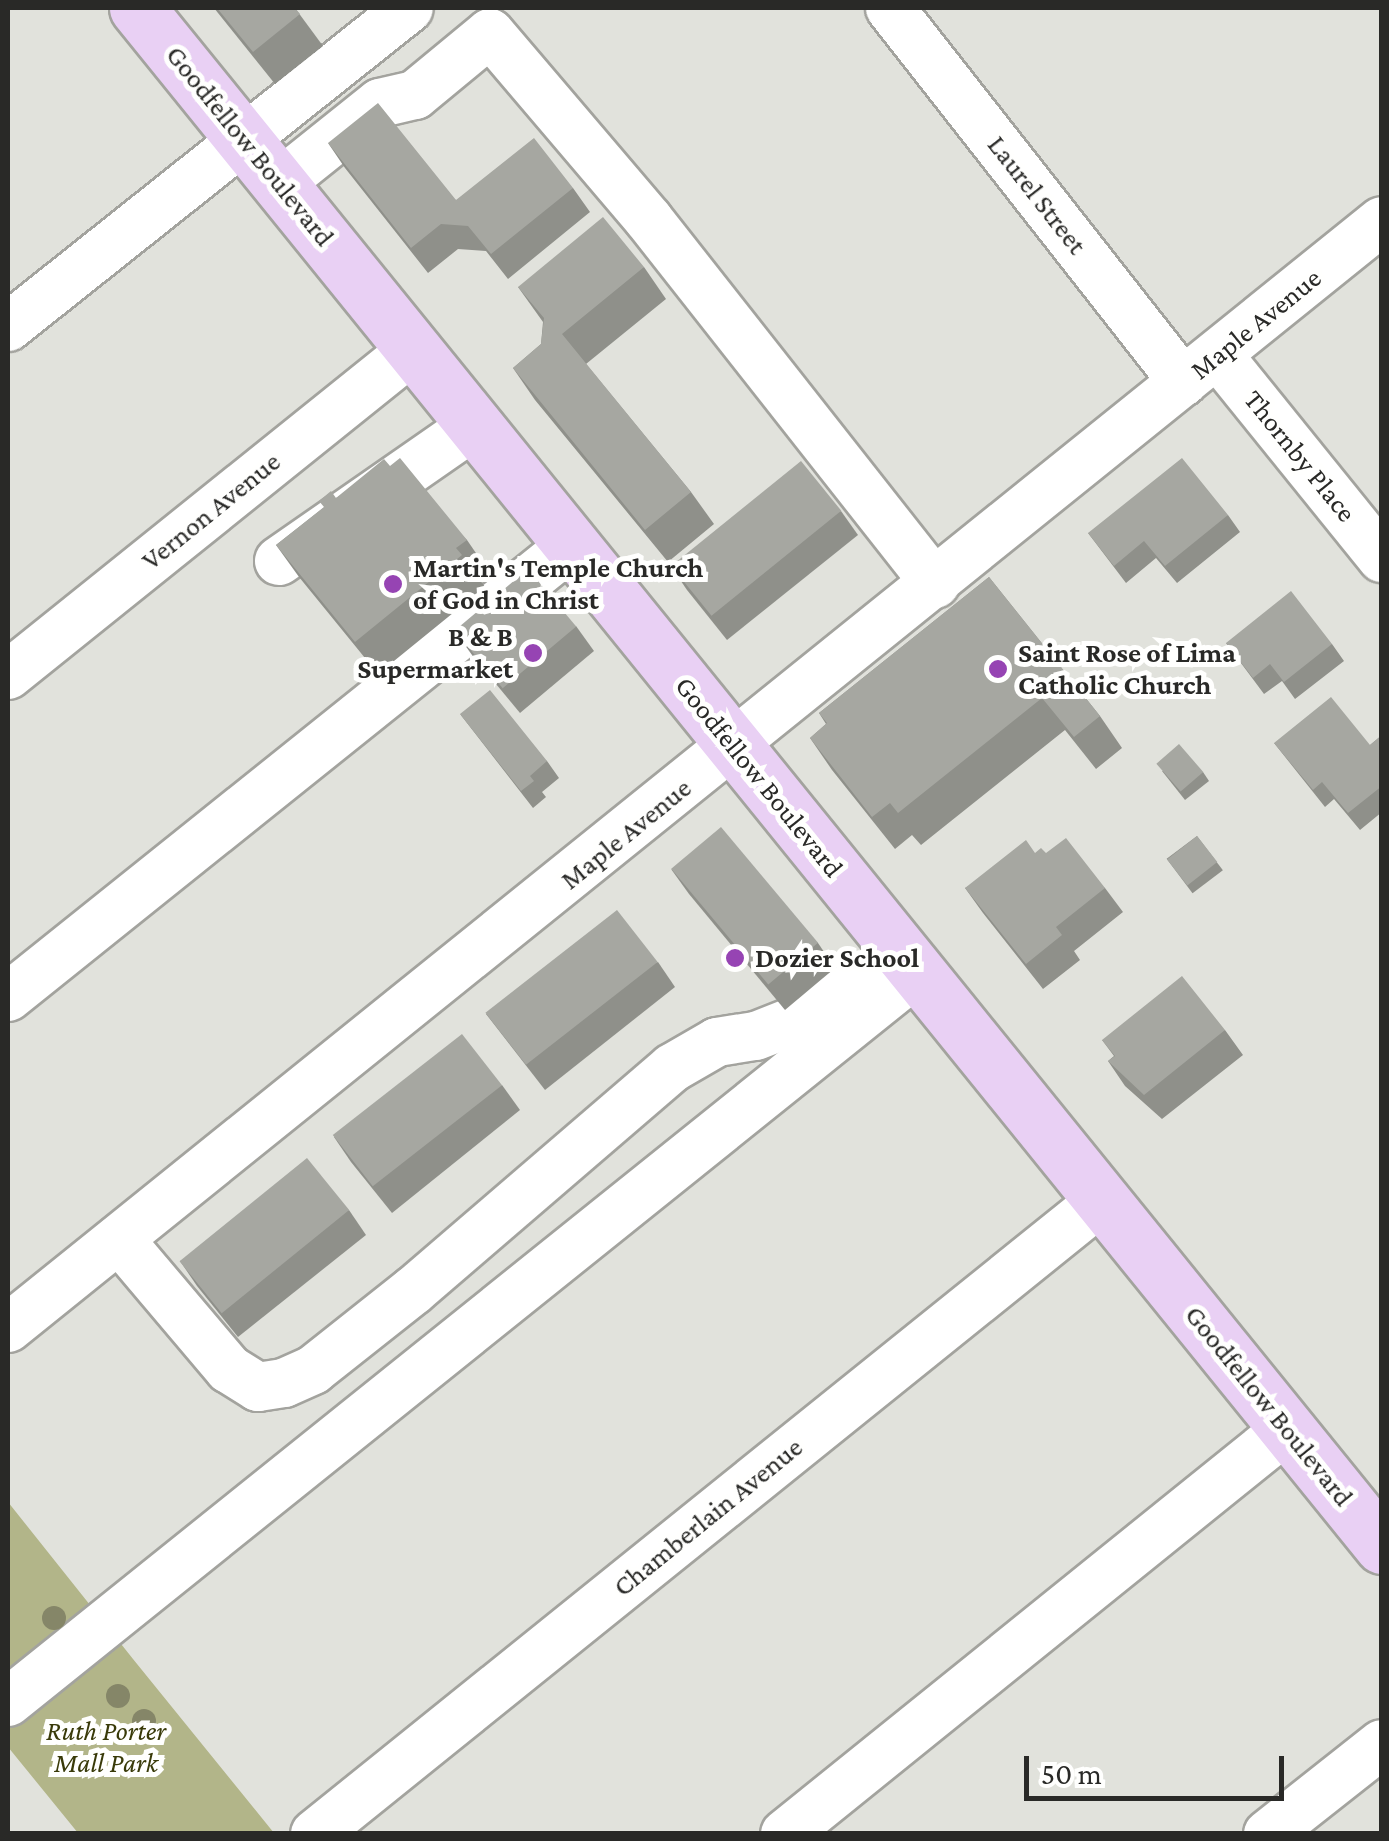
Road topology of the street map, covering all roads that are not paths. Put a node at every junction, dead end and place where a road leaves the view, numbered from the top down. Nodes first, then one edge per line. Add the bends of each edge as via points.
1 (137, 8) edge
2 (409, 8) edge
3 (890, 8) edge
4 (244, 138) junction
5 (280, 183) junction
6 (1382, 222) edge
7 (8, 327) edge
8 (415, 348) junction
9 (1201, 369) junction
10 (476, 424) junction
11 (572, 545) junction
12 (1382, 558) edge
13 (280, 561) edge
14 (935, 584) junction
15 (8, 675) edge
16 (734, 747) junction
17 (910, 963) junction
18 (8, 997) edge
19 (1102, 1200) junction
20 (119, 1239) junction
21 (8, 1328) edge
22 (1287, 1429) junction
23 (1382, 1546) edge
24 (8, 1702) edge
25 (1382, 1744) edge
26 (315, 1834) edge
27 (785, 1834) edge
28 (1268, 1834) edge

1 - 4 main road, Goodfellow Boulevard
2 - 4 street
3 - 9 street, Laurel Street
4 - 5 main road, Goodfellow Boulevard
4 - 7 street
5 - 8 main road, Goodfellow Boulevard
5 - 14 street via 380,103 415,94 490,34 648,220
6 - 9 street, Maple Avenue
8 - 10 main road, Goodfellow Boulevard
8 - 15 street, Vernon Avenue
9 - 12 street, Thornby Place
9 - 14 street, Maple Avenue
10 - 11 main road, Goodfellow Boulevard
10 - 13 street
11 - 16 main road, Goodfellow Boulevard
11 - 18 street
14 - 16 street, Maple Avenue
16 - 17 main road, Goodfellow Boulevard
16 - 20 street, Maple Avenue
17 - 19 main road, Goodfellow Boulevard
17 - 20 street via 808,1016 717,1042 672,1068 414,1290 313,1370 284,1383 258,1387 228,1369
17 - 24 street
19 - 22 main road, Goodfellow Boulevard
19 - 26 street, Chamberlain Avenue
20 - 21 street, Maple Avenue
22 - 23 main road, Goodfellow Boulevard
22 - 27 street
25 - 28 street

